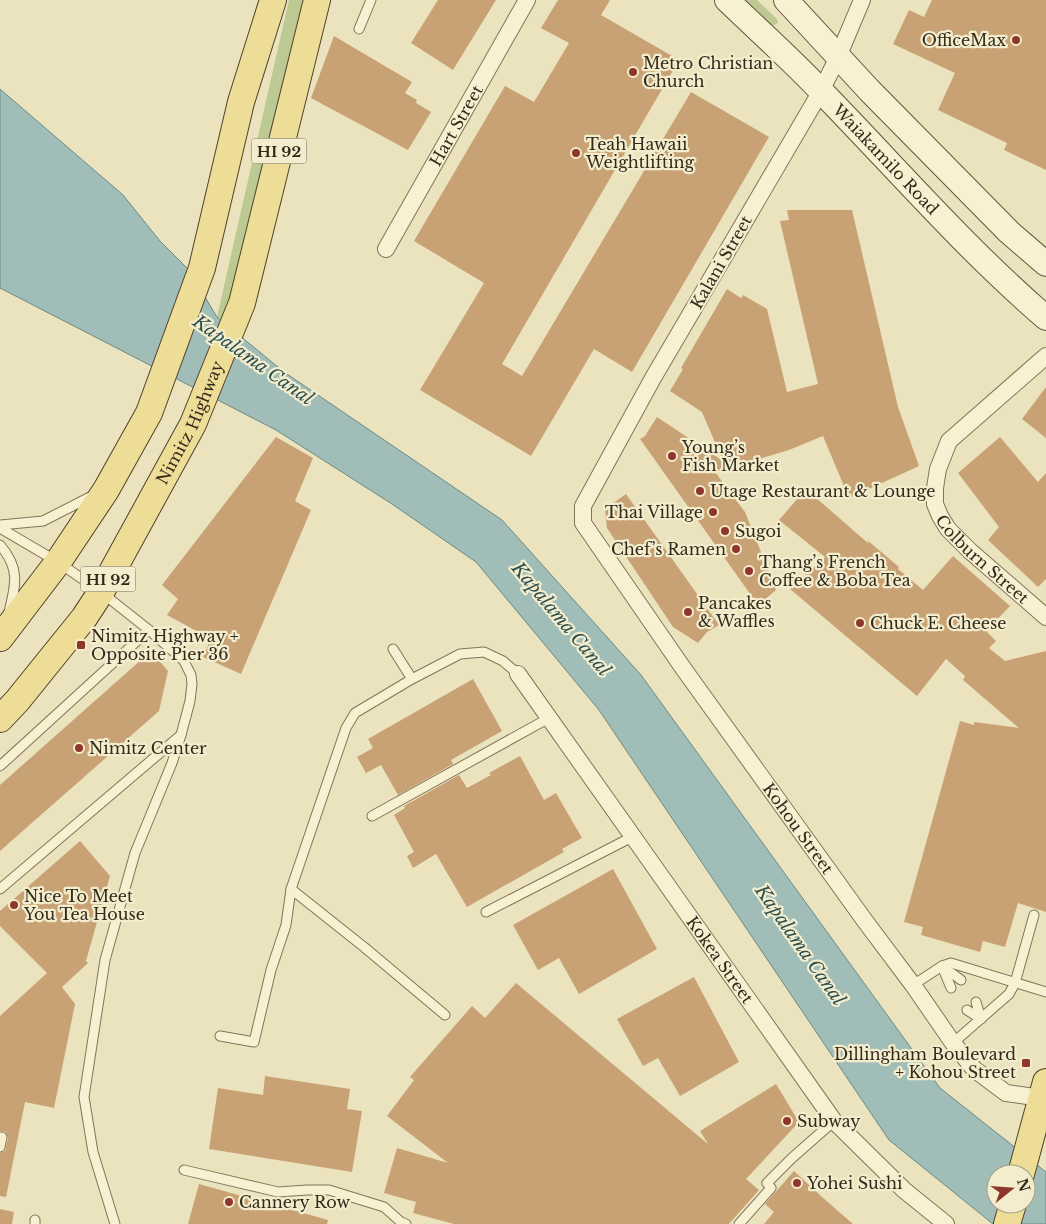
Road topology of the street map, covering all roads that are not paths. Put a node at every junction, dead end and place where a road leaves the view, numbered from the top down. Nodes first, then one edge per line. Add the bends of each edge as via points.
1 (273, 0) edge
2 (317, 0) edge
3 (370, 0) edge
4 (527, 0) edge
5 (727, 0) edge
6 (786, 0) edge
7 (862, 0) edge
8 (359, 29) dead end
9 (838, 58) junction
10 (821, 91) junction
11 (386, 249) dead end
12 (1046, 264) edge
13 (1046, 318) edge
14 (1046, 356) edge
15 (106, 490) junction
16 (583, 523) joint
17 (0, 525) edge
18 (0, 528) edge
19 (0, 545) edge
20 (58, 562) junction
21 (101, 592) junction
22 (1046, 617) edge
23 (149, 630) junction
24 (0, 632) edge
25 (0, 638) edge
26 (393, 649) dead end
27 (518, 674) joint
28 (412, 678) junction
29 (549, 718) junction
30 (0, 719) edge
31 (181, 735) junction
32 (0, 766) edge
33 (372, 816) dead end
34 (634, 836) junction
35 (0, 889) edge
36 (291, 890) junction
37 (486, 912) dead end
38 (1034, 915) dead end
39 (942, 966) junction
40 (961, 980) dead end
41 (1015, 982) junction
42 (913, 985) junction
43 (951, 988) dead end
44 (1046, 992) edge
45 (976, 1002) dead end
46 (967, 1010) dead end
47 (445, 1016) dead end
48 (981, 1019) junction
49 (220, 1036) dead end
50 (953, 1043) junction
51 (1044, 1090) edge
52 (834, 1121) junction
53 (0, 1137) edge
54 (0, 1147) edge
55 (1024, 1164) edge
56 (184, 1170) dead end
57 (115, 1224) edge
58 (406, 1224) edge
59 (740, 1224) edge
60 (946, 1224) edge

1 - 15 main road, HI 92 via 241,102 202,268 149,413
2 - 21 main road, Nimitz Highway / HI 92 via 242,303 192,424
3 - 8 lane
4 - 11 street, Hart Street
5 - 10 main road, Waiakamilo Road
6 - 9 main road
7 - 9 street, Kalani Street
9 - 10 street, Kalani Street
9 - 12 main road via 1009,232
10 - 13 main road, Waiakamilo Road via 946,224
10 - 16 street, Kalani Street via 653,378 583,506
14 - 22 street, Colburn Street via 949,441 938,469 935,488 935,504 948,529
15 - 17 lane via 43,521
15 - 20 main road, HI 92
16 - 42 street, Kohou Street via 689,676
18 - 20 lane
19 - 24 lane via 14,567 16,587 7,620
20 - 21 lane
20 - 25 main road, HI 92
21 - 23 lane
21 - 30 main road, Nimitz Highway / HI 92 via 84,618
23 - 31 lane via 184,661 191,675 190,701
23 - 32 lane
26 - 28 lane
27 - 28 lane via 503,661 484,652 460,654
27 - 29 street, Kokea Street
28 - 36 lane via 355,713 346,728
29 - 33 lane
29 - 34 street, Kokea Street
31 - 35 lane
31 - 57 lane via 136,853 105,960 84,1097 93,1152
34 - 37 lane
34 - 52 street, Kokea Street
36 - 47 lane
36 - 49 lane via 286,925 271,970 254,1042
38 - 41 lane
39 - 40 lane
39 - 41 lane via 951,963
39 - 42 lane
39 - 43 lane
41 - 44 lane
41 - 48 lane via 1009,994
42 - 50 street, Kohou Street
45 - 48 lane
46 - 48 lane
48 - 50 lane
50 - 51 street, Kohou Street via 974,1069 1006,1093
51 - 55 main road
52 - 59 lane via 767,1183 771,1188
52 - 60 street, Kokea Street via 904,1190
53 - 54 lane
56 - 58 lane via 278,1192 330,1190 384,1206

